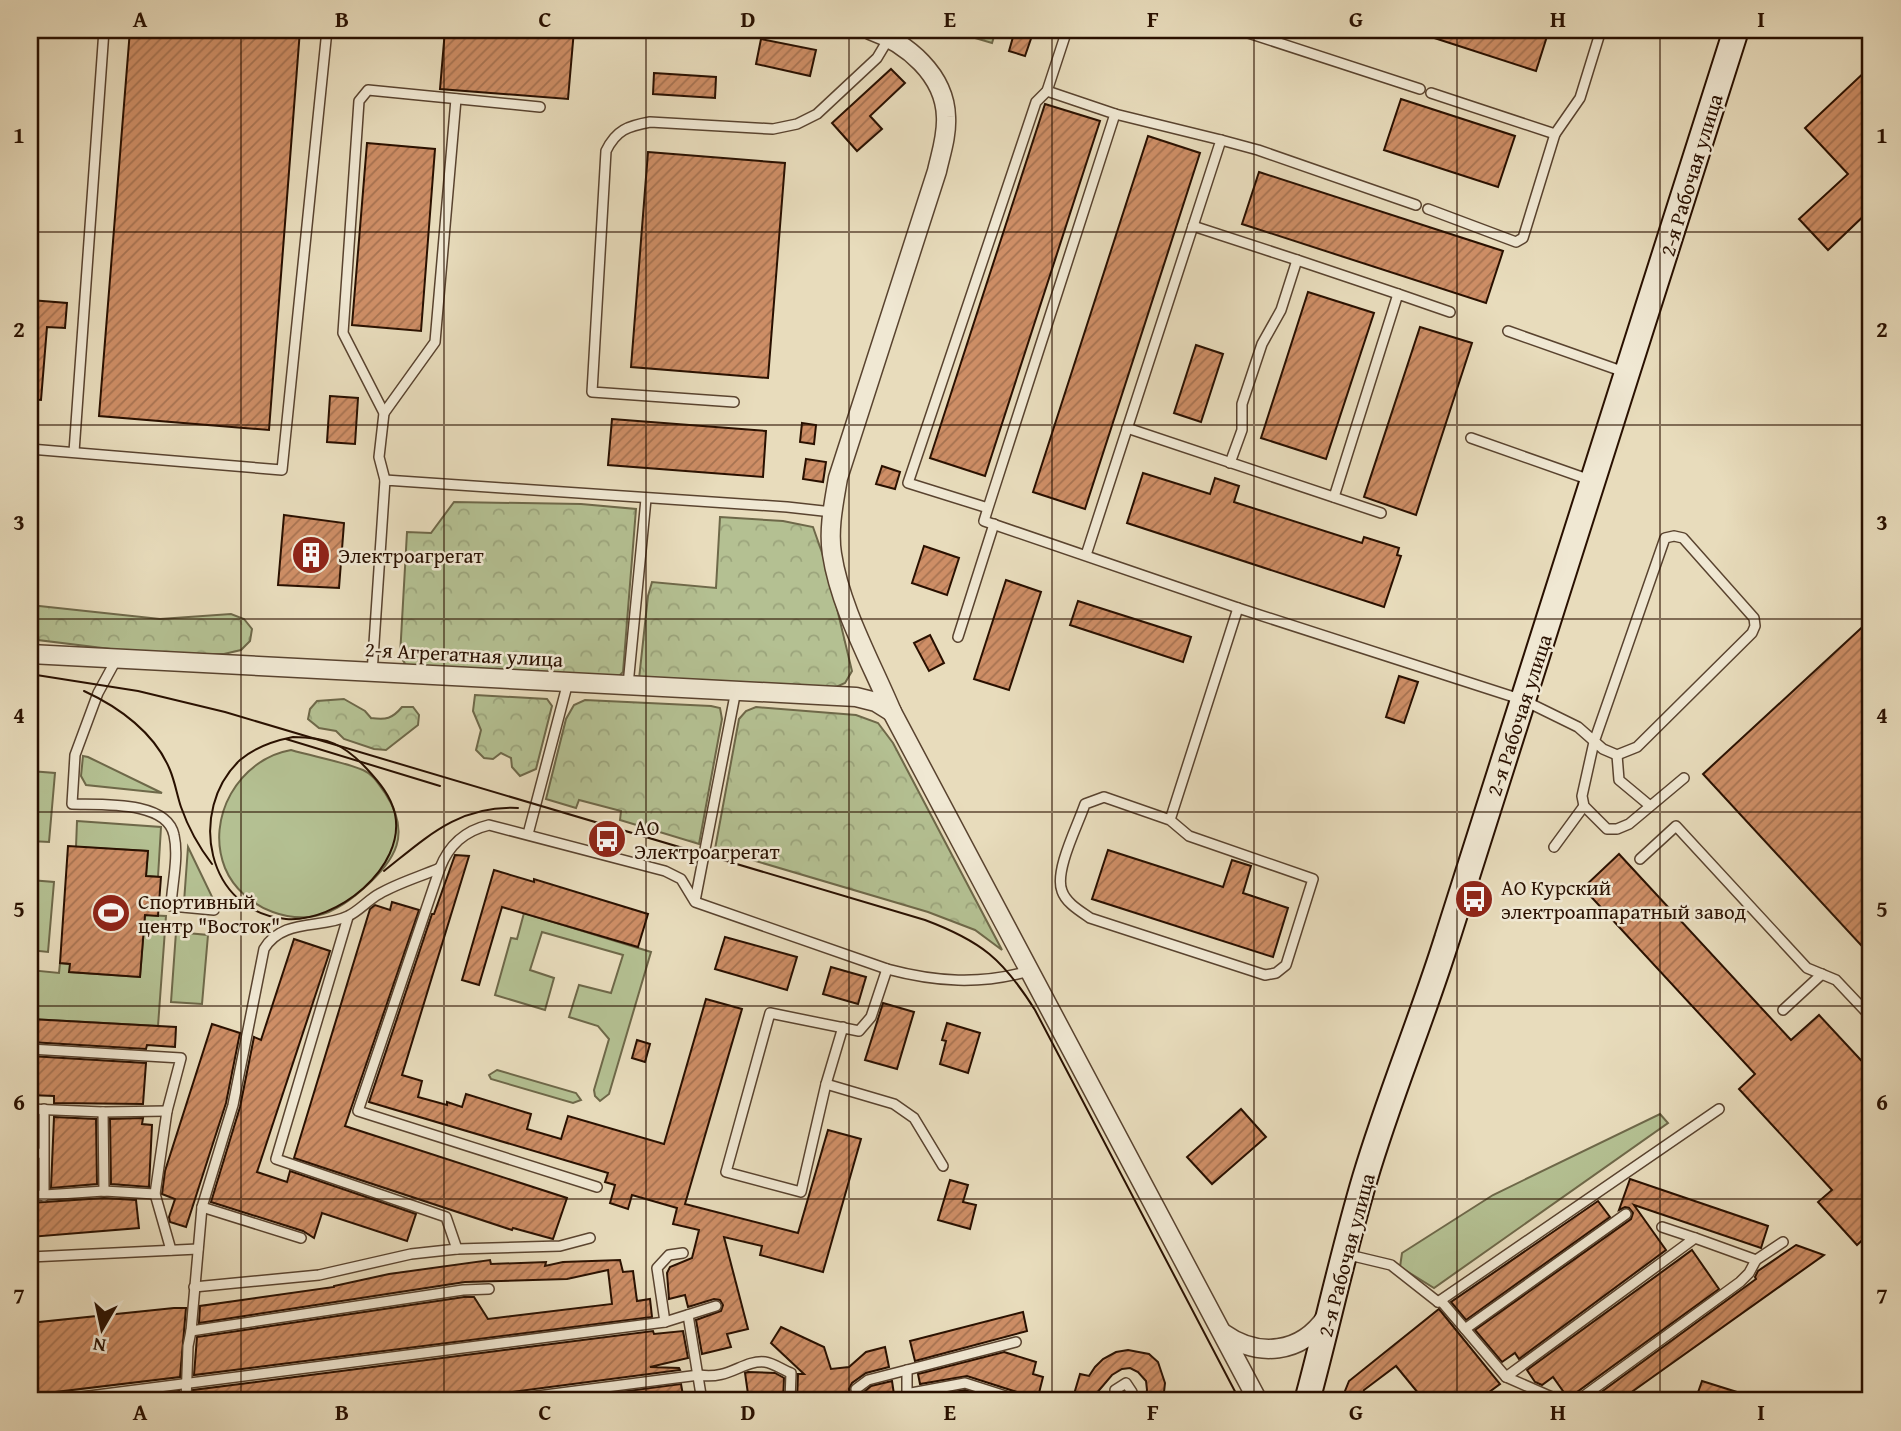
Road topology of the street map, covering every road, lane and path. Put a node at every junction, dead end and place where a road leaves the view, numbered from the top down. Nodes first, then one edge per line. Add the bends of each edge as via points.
1 (104, 30) edge
2 (327, 30) edge
3 (870, 30) edge
4 (1067, 30) edge
5 (1239, 30) edge
6 (1601, 30) edge
7 (1736, 30) edge
8 (890, 37) junction
9 (1420, 89) dead end
10 (1047, 91) junction
11 (1432, 93) dead end
12 (456, 99) junction
13 (540, 107) dead end
14 (1115, 114) junction
15 (1555, 134) junction
16 (1221, 140) junction
17 (1416, 205) dead end
18 (1428, 209) dead end
19 (1193, 226) junction
20 (1297, 260) junction
21 (1398, 295) junction
22 (1450, 312) dead end
23 (1508, 331) dead end
24 (1629, 373) junction
25 (734, 402) dead end
26 (384, 413) junction
27 (1127, 428) junction
28 (1471, 438) dead end
29 (30, 449) edge
30 (74, 452) junction
31 (1230, 463) junction
32 (385, 480) junction
33 (1594, 481) junction
34 (1334, 497) junction
35 (646, 499) junction
36 (988, 508) junction
37 (832, 512) junction
38 (1381, 513) dead end
39 (994, 524) junction
40 (1086, 555) junction
41 (1238, 608) junction
42 (958, 637) dead end
43 (30, 654) edge
44 (117, 660) junction
45 (372, 673) junction
46 (568, 682) junction
47 (628, 685) junction
48 (736, 690) junction
49 (1523, 700) junction
50 (892, 712) junction
51 (1594, 742) junction
52 (1617, 755) junction
53 (1684, 778) dead end
54 (1649, 805) junction
55 (1584, 806) junction
56 (1170, 820) junction
57 (528, 834) junction
58 (1554, 847) dead end
59 (1640, 859) dead end
60 (440, 868) junction
61 (695, 902) junction
62 (214, 910) dead end
63 (348, 917) junction
64 (887, 969) junction
65 (1029, 971) junction
66 (1822, 974) junction
67 (1783, 1010) dead end
68 (1871, 1017) edge
69 (843, 1027) junction
70 (30, 1049) edge
71 (826, 1084) junction
72 (30, 1109) edge
73 (44, 1109) junction
74 (1719, 1109) dead end
75 (167, 1111) junction
76 (103, 1112) junction
77 (43, 1153) junction
78 (30, 1154) edge
79 (943, 1166) dead end
80 (597, 1187) dead end
81 (104, 1191) junction
82 (155, 1194) junction
83 (30, 1196) edge
84 (44, 1196) junction
85 (202, 1207) junction
86 (1626, 1214) dead end
87 (1662, 1227) dead end
88 (301, 1238) dead end
89 (590, 1238) dead end
90 (1695, 1238) junction
91 (1783, 1241) dead end
92 (198, 1249) junction
93 (457, 1249) junction
94 (170, 1250) junction
95 (683, 1253) dead end
96 (1343, 1253) junction
97 (30, 1257) edge
98 (1756, 1260) junction
99 (194, 1287) junction
100 (489, 1289) dead end
101 (1437, 1302) junction
102 (716, 1306) dead end
103 (1330, 1311) junction
104 (688, 1315) junction
105 (665, 1322) junction
106 (1465, 1329) junction
107 (191, 1331) junction
108 (1220, 1331) junction
109 (1016, 1342) dead end
110 (907, 1370) junction
111 (699, 1375) junction
112 (1507, 1377) junction
113 (185, 1385) junction
114 (1115, 1390) dead end
115 (907, 1398) edge
116 (50, 1401) edge
117 (186, 1401) edge
118 (498, 1401) edge
119 (702, 1401) edge
120 (789, 1401) edge
121 (858, 1401) edge
122 (1021, 1401) edge
123 (1130, 1401) edge
124 (1258, 1401) edge
125 (1307, 1401) edge
126 (1561, 1401) edge
127 (1577, 1401) edge

1 - 30 lane
2 - 30 lane via 282,470
3 - 8 street
4 - 10 lane
5 - 9 lane
6 - 15 lane via 1580,99
7 - 24 main road, 2-я Рабочая улица
8 - 25 lane via 877,58 817,114 797,124 773,129 650,122 631,125 611,140 592,391
8 - 37 street via 933,76 942,95 946,135 838,478
10 - 14 lane
10 - 36 lane via 1036,102 908,483
11 - 15 lane
12 - 13 lane
12 - 26 lane via 435,342
12 - 26 lane via 368,90 359,101 343,333
14 - 16 lane
14 - 36 lane
15 - 18 lane via 1521,240
16 - 17 lane
16 - 19 lane
19 - 20 lane
19 - 27 lane
20 - 21 lane
20 - 31 lane via 1282,310 1262,344 1242,404 1241,430
21 - 22 lane
21 - 34 lane
23 - 24 lane
24 - 33 main road, 2-я Рабочая улица
26 - 32 lane via 379,457
27 - 31 lane
27 - 40 lane
28 - 33 lane
29 - 30 lane
31 - 34 lane
32 - 35 lane
32 - 45 lane
33 - 49 main road, 2-я Рабочая улица
34 - 38 lane
35 - 37 lane
35 - 47 lane
36 - 39 lane via 984,521
37 - 50 street via 831,552 842,594
39 - 40 lane
39 - 42 lane
40 - 41 lane
41 - 49 lane
41 - 56 lane
43 - 44 street, 2-я Агрегатная улица
44 - 45 street, 2-я Агрегатная улица
44 - 62 lane via 98,693 75,755 72,804 143,809 163,817 174,836 171,906
45 - 46 street, 2-я Агрегатная улица
46 - 47 street, 2-я Агрегатная улица
46 - 57 lane
47 - 48 street, 2-я Агрегатная улица
48 - 50 street, 2-я Агрегатная улица via 856,697
48 - 61 lane
49 - 51 lane via 1578,727
49 - 96 main road, 2-я Рабочая улица
50 - 65 street
51 - 52 lane
51 - 52 lane via 1665,538 1683,538 1754,618 1755,626 1637,747
51 - 55 lane via 1582,796
52 - 54 lane via 1619,780
53 - 54 lane
54 - 55 lane via 1617,829 1607,829
55 - 58 lane
56 - 56 lane via 1104,797 1085,804 1060,873 1062,891 1090,918 1265,975 1276,973 1286,965 1313,880 1189,836
57 - 60 lane via 489,825 472,830 452,845
57 - 61 lane via 674,874
59 - 66 lane via 1676,826 1807,968
60 - 63 lane via 383,891
60 - 80 lane via 358,1111
61 - 64 lane
63 - 85 lane via 289,930 264,949 233,1105
63 - 93 lane via 276,1159 446,1217
64 - 65 lane via 965,982
64 - 69 lane via 870,1017 859,1031
65 - 108 street
66 - 67 lane
66 - 68 lane via 1836,980
69 - 71 lane
69 - 71 lane via 770,1013 726,1172 801,1192
70 - 75 lane via 181,1058
71 - 79 lane via 894,1104 914,1118
72 - 73 lane
73 - 76 lane
73 - 77 lane
74 - 101 lane
75 - 76 lane
75 - 82 lane
76 - 81 lane
77 - 78 lane
77 - 84 lane
81 - 82 lane
81 - 84 lane
82 - 94 lane
83 - 84 lane
85 - 88 lane
85 - 92 lane
86 - 106 lane
87 - 90 lane
89 - 93 lane via 560,1246
90 - 98 lane
90 - 112 lane
91 - 98 lane
92 - 94 lane
92 - 99 lane
93 - 99 lane via 411,1254 319,1275
94 - 97 lane
95 - 105 lane via 669,1255 657,1268
96 - 101 lane via 1391,1265
96 - 103 main road, 2-я Рабочая улица
98 - 127 lane via 1740,1282
99 - 107 lane
100 - 107 lane
101 - 106 lane
102 - 104 lane
103 - 108 street via 1314,1332 1280,1349 1247,1347
103 - 125 main road, 2-я Рабочая улица
104 - 105 lane
104 - 111 lane
105 - 113 lane
106 - 112 lane
107 - 113 lane
108 - 124 street
109 - 110 lane
110 - 115 lane
110 - 121 lane via 868,1380 856,1389
111 - 118 lane
111 - 119 lane
111 - 120 lane via 718,1377 766,1362 791,1373
112 - 126 lane
113 - 116 lane
113 - 117 lane
114 - 123 lane via 1126,1383 1132,1392
115 - 122 lane via 965,1383

